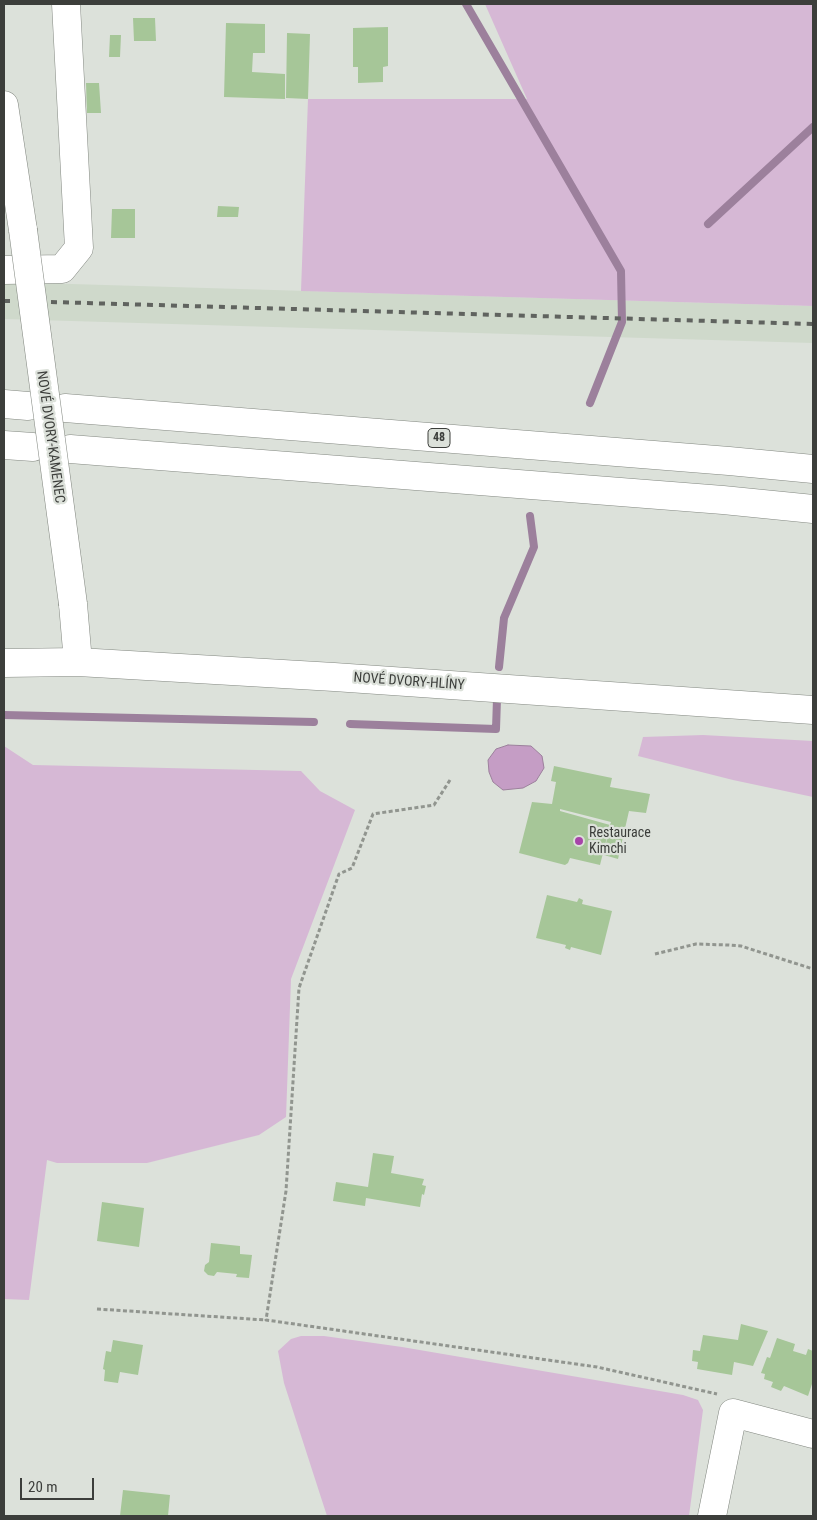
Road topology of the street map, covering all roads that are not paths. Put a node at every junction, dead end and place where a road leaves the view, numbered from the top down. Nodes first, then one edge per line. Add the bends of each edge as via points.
1 (66, 4) edge
2 (4, 105) edge
3 (4, 270) edge
4 (65, 408) dead end
5 (4, 445) edge
6 (33, 447) dead end
7 (70, 449) dead end
8 (813, 469) edge
9 (813, 509) edge
10 (78, 662) junction
11 (4, 663) edge
12 (813, 710) edge
13 (813, 1434) edge
14 (712, 1516) edge

1 - 3 main road via 79,248 62,269
2 - 10 main road, NOVÉ DVORY-KAMENEC, bridge via 73,604
4 - 8 main road, 48
5 - 6 main road
7 - 9 main road
10 - 11 main road, NOVÉ DVORY-HLÍNY
10 - 12 main road, NOVÉ DVORY-HLÍNY
13 - 14 main road via 733,1414

